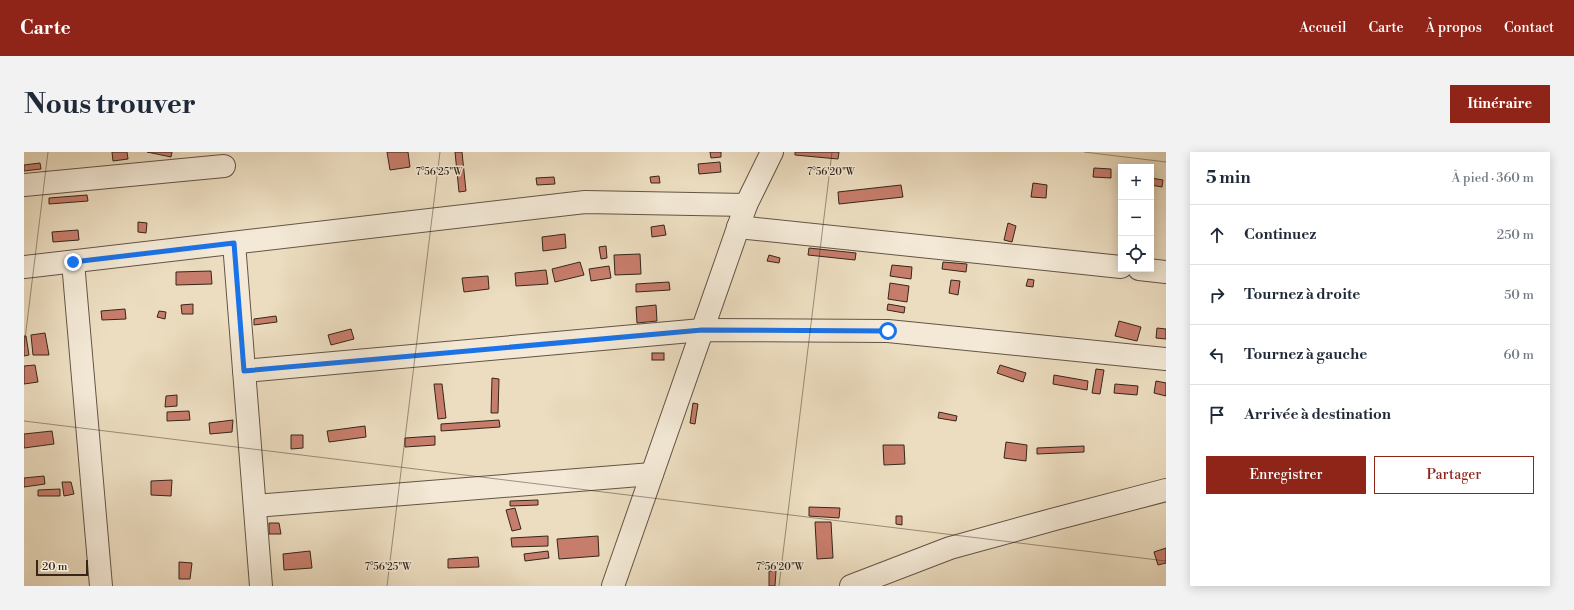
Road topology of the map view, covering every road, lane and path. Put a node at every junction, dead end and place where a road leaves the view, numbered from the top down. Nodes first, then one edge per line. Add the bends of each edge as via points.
1 (772, 152) edge
2 (224, 166) dead end
3 (24, 185) edge
4 (746, 205) junction
5 (738, 227) junction
6 (234, 243) junction
7 (73, 262) junction
8 (24, 267) edge
9 (1118, 267) edge
10 (1154, 271) edge
11 (1166, 272) edge
12 (702, 330) junction
13 (1166, 359) edge
14 (244, 371) junction
15 (652, 474) junction
16 (1166, 490) edge
17 (255, 506) junction
18 (101, 586) edge
19 (261, 586) edge
20 (613, 586) edge
21 (851, 586) edge

1 - 4 street
2 - 3 street
4 - 5 street
4 - 6 street via 585,202
5 - 9 street
5 - 12 street
6 - 7 street
6 - 14 street
7 - 8 street
7 - 18 street
10 - 11 street
12 - 13 street via 888,331
12 - 14 street
12 - 15 street
14 - 17 street
15 - 17 street
15 - 20 street
16 - 21 street via 950,548
17 - 19 street

